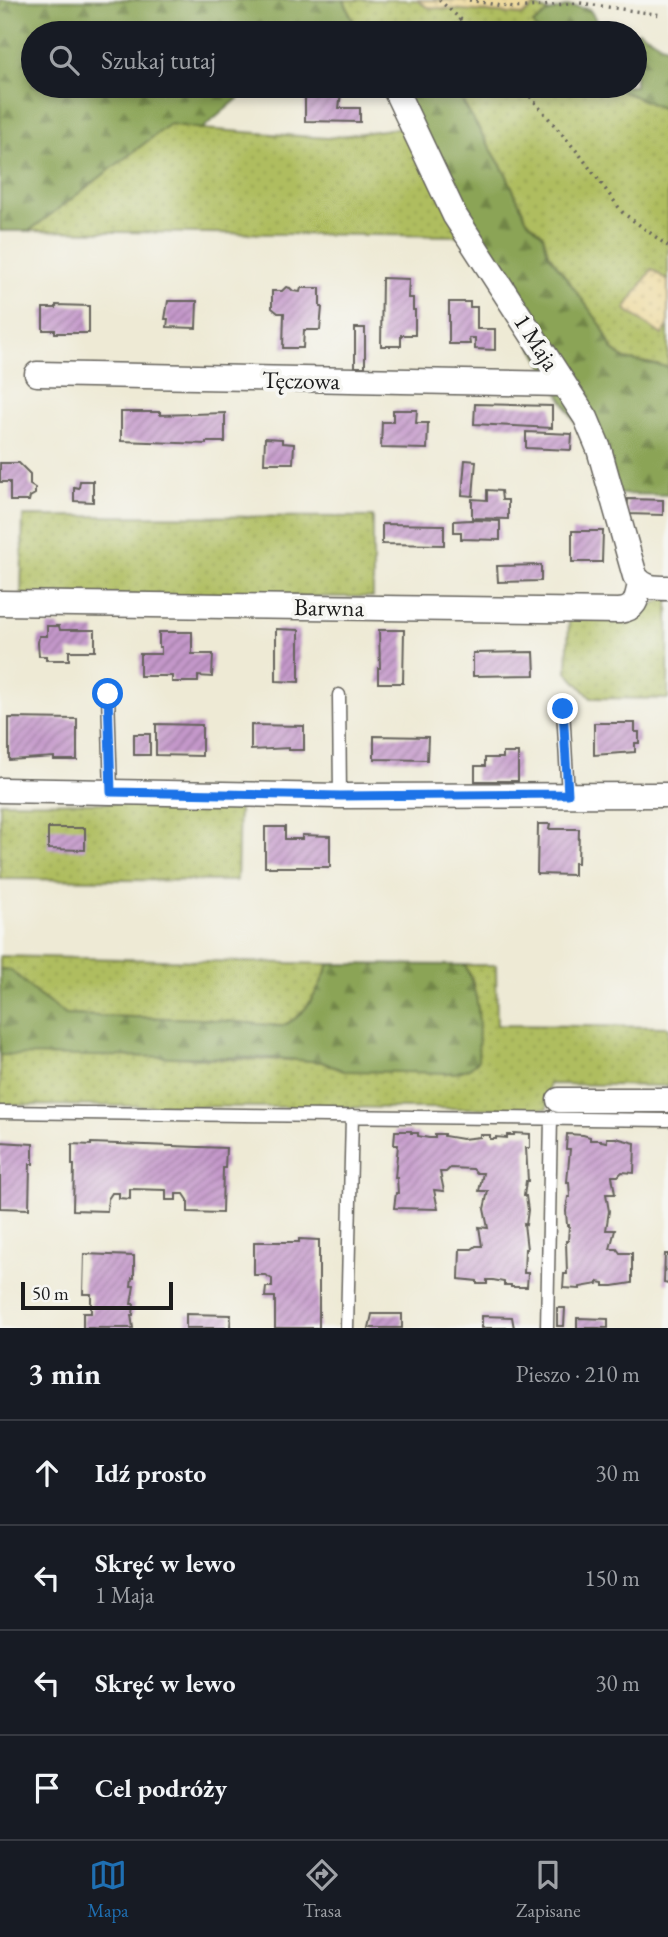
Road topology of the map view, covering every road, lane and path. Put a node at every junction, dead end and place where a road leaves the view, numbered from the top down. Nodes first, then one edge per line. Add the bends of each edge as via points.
1 (439, 0) edge
2 (469, 0) edge
3 (662, 15) dead end
4 (460, 19) joint
5 (462, 21) edge
6 (399, 98) edge
7 (532, 98) edge
8 (668, 246) edge
9 (37, 374) dead end
10 (564, 384) junction
11 (640, 583) junction
12 (668, 588) edge
13 (0, 603) edge
14 (108, 694) dead end
15 (339, 695) dead end
16 (563, 709) dead end
17 (0, 790) edge
18 (111, 792) junction
19 (568, 794) junction
20 (668, 795) edge
21 (340, 796) junction
22 (668, 1100) edge
23 (555, 1109) junction
24 (0, 1112) edge
25 (352, 1116) junction
26 (668, 1120) edge
27 (347, 1328) edge
28 (547, 1328) edge

1 - 4 path
2 - 3 path via 513,8 580,3
4 - 5 path
6 - 10 street, 1 Maja via 455,216
7 - 8 path via 623,212
9 - 10 street, Tęczowa
10 - 11 street, 1 Maja via 599,449 629,561
11 - 12 street
11 - 13 street, Barwna via 637,601 619,611
14 - 18 lane
15 - 21 lane
16 - 19 lane
17 - 18 street
18 - 21 street
19 - 20 street
19 - 21 street
22 - 23 street
23 - 25 lane
23 - 26 lane
23 - 28 lane
24 - 25 lane
25 - 27 lane

